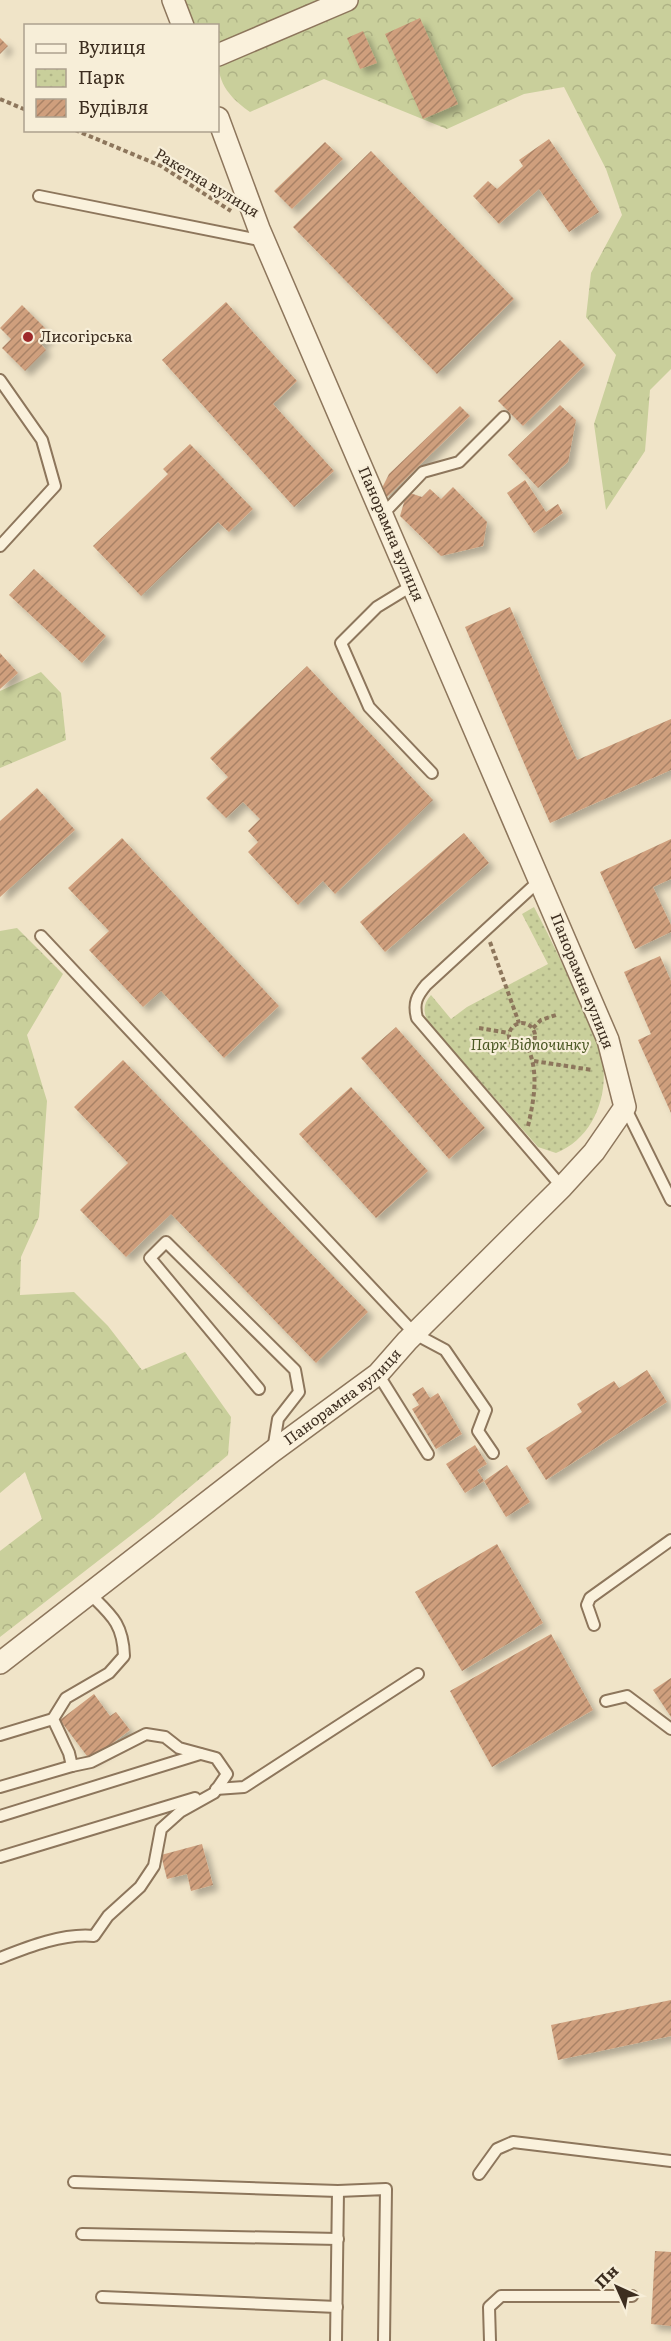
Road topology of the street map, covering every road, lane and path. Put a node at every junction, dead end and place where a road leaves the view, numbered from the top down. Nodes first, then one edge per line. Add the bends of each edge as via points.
1 (173, 0) edge
2 (347, 0) edge
3 (182, 24) edge
4 (219, 56) edge
5 (0, 99) edge
6 (24, 109) edge
7 (219, 121) edge
8 (80, 132) edge
9 (39, 196) dead end
10 (262, 235) junction
11 (0, 380) edge
12 (504, 417) dead end
13 (383, 514) junction
14 (0, 546) edge
15 (413, 585) junction
16 (432, 773) dead end
17 (540, 880) junction
18 (486, 930) junction
19 (41, 936) dead end
20 (556, 1015) dead end
21 (519, 1023) junction
22 (479, 1028) dead end
23 (533, 1028) junction
24 (509, 1033) junction
25 (528, 1048) junction
26 (534, 1061) junction
27 (592, 1070) dead end
28 (625, 1107) junction
29 (521, 1140) junction
30 (562, 1187) junction
31 (671, 1200) edge
32 (415, 1334) junction
33 (378, 1374) junction
34 (259, 1389) dead end
35 (273, 1451) junction
36 (493, 1453) dead end
37 (428, 1454) dead end
38 (671, 1540) edge
39 (89, 1593) junction
40 (594, 1625) dead end
41 (0, 1663) edge
42 (418, 1674) dead end
43 (606, 1701) dead end
44 (53, 1719) junction
45 (671, 1729) edge
46 (0, 1735) edge
47 (200, 1754) junction
48 (72, 1766) junction
49 (0, 1787) edge
50 (215, 1791) junction
51 (0, 1816) edge
52 (0, 1857) edge
53 (0, 1958) edge
54 (671, 2161) edge
55 (479, 2174) dead end
56 (74, 2182) dead end
57 (338, 2190) junction
58 (82, 2234) dead end
59 (338, 2239) junction
60 (632, 2296) dead end
61 (102, 2297) dead end
62 (337, 2307) junction
63 (336, 2341) edge
64 (384, 2341) edge
65 (490, 2341) edge

1 - 3 street
2 - 4 street
5 - 6 path
7 - 10 street, Панорамна вулиця
8 - 10 path, Ракетна вулиця via 160,166
9 - 10 lane
10 - 13 street, Панорамна вулиця
11 - 14 lane via 42,440 56,486
12 - 13 lane via 459,462 423,472
13 - 15 street, Панорамна вулиця
15 - 16 lane via 377,607 341,643 369,707
15 - 17 street, Панорамна вулиця
17 - 18 lane
17 - 28 street, Панорамна вулиця via 608,1040
18 - 21 path
18 - 29 lane via 426,985 415,1001 415,1009 417,1018
19 - 32 lane
20 - 23 path via 541,1020
21 - 23 path
21 - 24 path
22 - 24 path
23 - 25 path via 533,1042
24 - 25 path via 514,1046
25 - 26 path
26 - 27 path
26 - 29 path via 534,1098
28 - 30 street, Панорамна вулиця via 594,1152
28 - 31 lane
29 - 30 lane
30 - 32 street, Панорамна вулиця
32 - 33 street, Панорамна вулиця
32 - 36 lane via 445,1350 486,1410 478,1431
33 - 35 street, Панорамна вулиця
33 - 37 lane
34 - 35 lane via 150,1258 166,1242 294,1370 299,1392 278,1419
35 - 39 street, Панорамна вулиця
38 - 40 lane via 590,1598 587,1605
39 - 41 street, Панорамна вулиця
39 - 44 lane via 123,1634 124,1656 109,1672 66,1698
42 - 50 lane via 244,1786
43 - 45 lane via 627,1696
44 - 46 lane
44 - 48 lane
47 - 48 lane via 179,1748 165,1737 146,1734 91,1762
47 - 50 lane via 216,1758 227,1774
47 - 51 lane
48 - 49 lane
50 - 52 lane
50 - 53 lane via 161,1829 154,1866 140,1887 108,1916 94,1935 60,1939
54 - 55 lane via 513,2142 497,2149
56 - 57 lane
57 - 59 lane
57 - 64 lane via 386,2189
58 - 59 lane
59 - 62 lane
60 - 65 lane via 501,2296 489,2307
61 - 62 lane
62 - 63 lane

